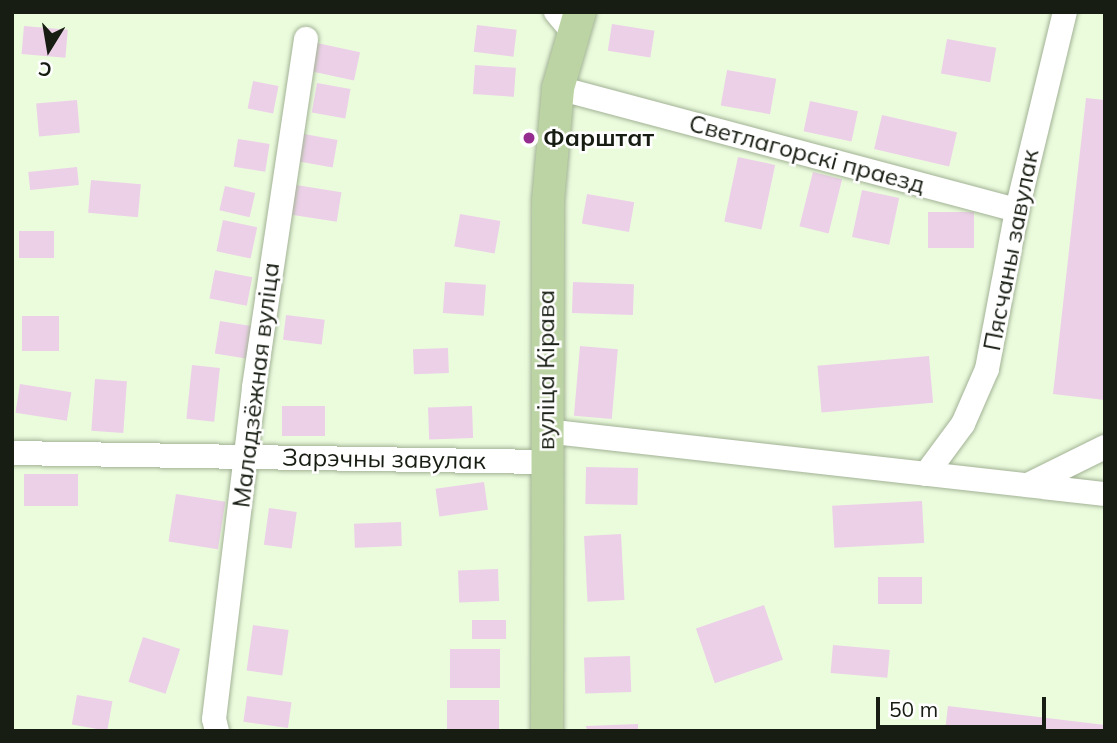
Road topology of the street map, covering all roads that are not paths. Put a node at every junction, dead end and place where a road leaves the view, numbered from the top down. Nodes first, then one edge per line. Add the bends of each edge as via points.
1 (1065, 12) edge
2 (569, 19) edge
3 (306, 39) dead end
4 (558, 88) junction
5 (1017, 210) junction
6 (545, 430) junction
7 (1105, 447) edge
8 (12, 453) edge
9 (247, 456) junction
10 (546, 462) junction
11 (926, 474) junction
12 (1027, 485) junction
13 (1105, 494) edge
14 (217, 731) edge
15 (547, 731) edge

1 - 5 street, Пясчаны завулак
2 - 4 main road, вуліца Кірава
3 - 9 street, Маладзёжная вуліца via 277,213
4 - 5 street, Светлагорскі праезд
4 - 6 main road, вуліца Кірава via 548,201
5 - 11 street, Пясчаны завулак via 987,369 963,424
6 - 10 main road, вуліца Кірава
6 - 11 street
7 - 12 street
8 - 9 street, Зарэчны завулак
9 - 10 street, Зарэчны завулак
9 - 14 street, Маладзёжная вуліца via 214,719
10 - 15 main road, вуліца Кірава
11 - 12 street
12 - 13 street

